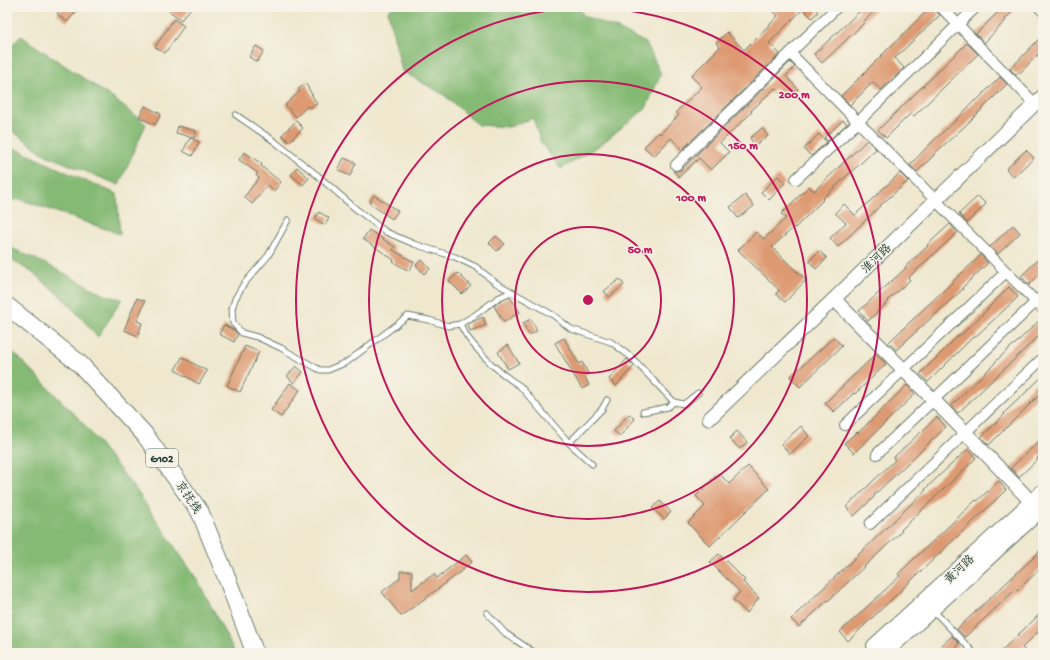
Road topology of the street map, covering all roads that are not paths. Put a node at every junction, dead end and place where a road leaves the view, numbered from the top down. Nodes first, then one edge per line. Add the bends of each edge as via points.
1 (837, 7) edge
2 (940, 7) edge
3 (976, 7) edge
4 (1039, 7) edge
5 (1043, 11) edge
6 (958, 25) junction
7 (790, 52) junction
8 (1039, 100) edge
9 (236, 115) dead end
10 (858, 122) junction
11 (676, 165) dead end
12 (796, 179) dead end
13 (936, 201) junction
14 (288, 220) dead end
15 (1006, 272) junction
16 (511, 292) junction
17 (834, 299) junction
18 (1041, 302) edge
19 (7, 306) edge
20 (460, 324) junction
21 (1043, 358) edge
22 (903, 370) junction
23 (698, 393) dead end
24 (607, 400) dead end
25 (933, 400) junction
26 (674, 402) junction
27 (643, 412) dead end
28 (709, 419) dead end
29 (845, 425) dead end
30 (965, 432) junction
31 (569, 443) junction
32 (876, 454) dead end
33 (592, 464) dead end
34 (1043, 491) edge
35 (1039, 509) edge
36 (870, 524) dead end
37 (933, 609) junction
38 (487, 613) dead end
39 (879, 650) edge
40 (255, 653) edge
41 (535, 653) edge
42 (974, 653) edge

1 - 7 street
2 - 6 street
3 - 6 street
4 - 5 street
6 - 8 street
6 - 10 street
7 - 10 street
7 - 11 street
8 - 13 street, 淮河路
9 - 16 lane via 274,141 386,232 476,267
10 - 12 street
10 - 13 street
13 - 15 street
13 - 17 street, 淮河路
14 - 20 lane via 268,256 234,298 233,323 242,333 281,348 320,370 328,370 347,362 408,316 448,326
15 - 18 street
15 - 22 street
16 - 20 lane
16 - 26 lane via 553,315 571,329 611,342 631,357
17 - 22 street
17 - 28 street, 淮河路
18 - 25 street
19 - 40 highway, 京抚线 / G102 via 80,364 145,435 200,512
20 - 31 lane via 471,342 500,371 520,386
21 - 30 street
22 - 25 street
22 - 29 street
23 - 26 lane via 684,404
24 - 31 lane via 602,409
25 - 30 street
25 - 32 street
26 - 27 lane
30 - 35 street
30 - 36 street
31 - 33 lane
34 - 35 main road, 黄河路
35 - 37 main road, 黄河路
35 - 39 main road, 黄河路
37 - 39 main road, 黄河路
37 - 42 lane
38 - 41 lane via 505,633

